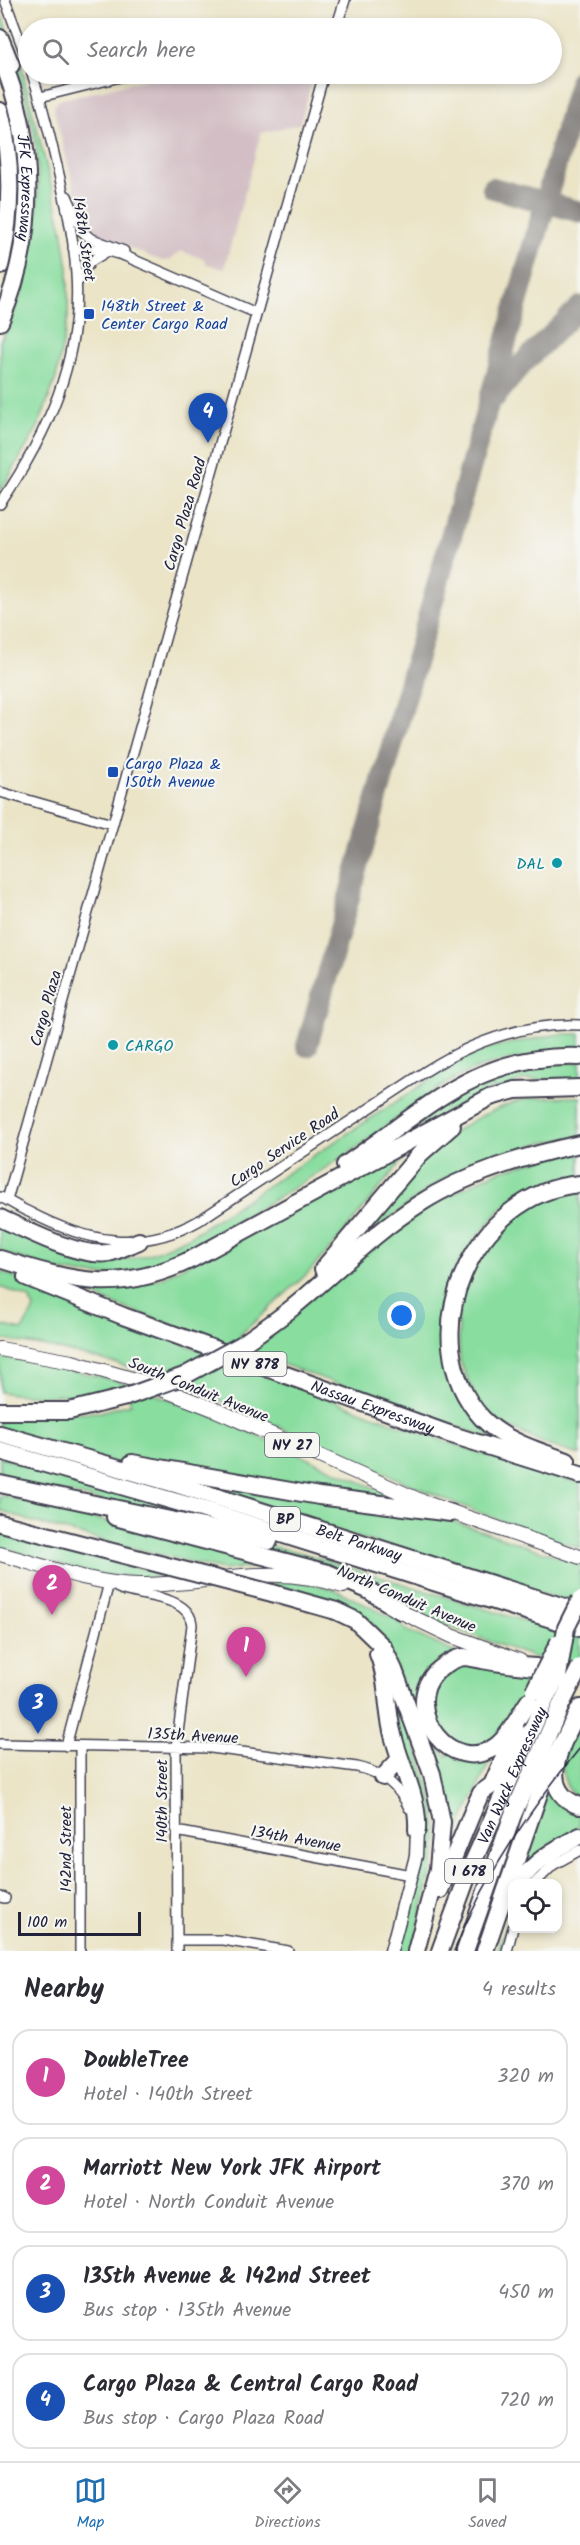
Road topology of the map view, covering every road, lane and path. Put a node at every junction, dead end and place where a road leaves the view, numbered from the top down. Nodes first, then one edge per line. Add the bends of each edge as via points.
1 (5, 0) edge
2 (345, 0) edge
3 (339, 18) edge
4 (18, 35) edge
5 (0, 38) edge
6 (0, 55) edge
7 (36, 84) edge
8 (92, 84) edge
9 (321, 84) edge
10 (40, 97) junction
11 (0, 111) edge
12 (20, 116) junction
13 (0, 168) edge
14 (62, 184) junction
15 (0, 231) edge
16 (74, 248) junction
17 (108, 251) junction
18 (141, 262) junction
19 (0, 266) edge
20 (77, 284) junction
21 (10, 295) junction
22 (256, 314) junction
23 (0, 322) edge
24 (0, 338) edge
25 (0, 504) edge
26 (0, 792) edge
27 (112, 824) junction
28 (580, 1025) edge
29 (580, 1057) edge
30 (580, 1088) edge
31 (538, 1089) junction
32 (580, 1144) edge
33 (580, 1185) edge
34 (3, 1199) edge
35 (0, 1218) edge
36 (262, 1219) junction
37 (139, 1241) junction
38 (0, 1259) edge
39 (0, 1266) edge
40 (240, 1345) junction
41 (0, 1350) edge
42 (126, 1397) junction
43 (0, 1401) edge
44 (0, 1411) edge
45 (0, 1434) edge
46 (0, 1450) edge
47 (70, 1454) junction
48 (580, 1466) edge
49 (580, 1475) edge
50 (8, 1485) edge
51 (451, 1514) junction
52 (0, 1515) edge
53 (0, 1523) edge
54 (86, 1544) junction
55 (0, 1554) edge
56 (580, 1557) edge
57 (109, 1583) junction
58 (456, 1589) junction
59 (580, 1600) edge
60 (401, 1611) junction
61 (580, 1612) edge
62 (190, 1616) joint
63 (573, 1628) edge
64 (365, 1629) junction
65 (536, 1666) junction
66 (580, 1667) edge
67 (580, 1681) edge
68 (543, 1699) junction
69 (579, 1710) edge
70 (562, 1743) junction
71 (0, 1744) edge
72 (66, 1746) junction
73 (80, 1747) junction
74 (176, 1748) junction
75 (399, 1760) junction
76 (382, 1777) junction
77 (492, 1785) junction
78 (580, 1806) edge
79 (417, 1830) junction
80 (176, 1831) junction
81 (580, 1836) edge
82 (580, 1850) edge
83 (411, 1875) junction
84 (522, 1879) edge
85 (539, 1879) edge
86 (508, 1902) edge
87 (425, 1921) junction
88 (491, 1933) junction
89 (512, 1933) edge
90 (177, 1940) junction
91 (80, 1951) edge
92 (177, 1951) edge
93 (288, 1951) edge
94 (391, 1951) edge
95 (416, 1951) edge
96 (433, 1951) edge
97 (440, 1951) edge
98 (465, 1951) edge
99 (485, 1951) edge
100 (507, 1951) edge

1 - 4 street
2 - 3 street
5 - 12 highway via 14,72
6 - 12 highway, JFK Expressway
7 - 10 street, 148th Street
8 - 10 street
9 - 22 street, Cargo Plaza Road
10 - 14 street, 148th Street
11 - 19 highway, JFK Expressway via 10,192
12 - 21 highway, JFK Expressway via 27,161 27,206 22,251
13 - 15 highway
14 - 16 street, 148th Street
14 - 18 street via 86,235
16 - 17 street
16 - 20 street, 148th Street
17 - 18 street
17 - 20 street via 90,262
18 - 22 street
20 - 25 street, 148th Street via 74,332 57,400 36,447
21 - 23 highway, JFK Expressway
21 - 24 highway
22 - 27 street, Cargo Plaza Road
26 - 27 street
27 - 34 street, Cargo Plaza
28 - 37 street, Cargo Service Road via 521,1030 464,1048 195,1224 165,1237
29 - 36 highway via 530,1060 497,1067 469,1079
30 - 31 highway
31 - 36 highway via 507,1091 481,1101
31 - 40 highway via 482,1108 437,1138 323,1269
32 - 40 highway via 499,1166 421,1202 371,1238 291,1309
33 - 48 highway via 530,1200 490,1231 463,1272 452,1330 457,1370 480,1416 515,1441
34 - 37 street, Cargo Service Road via 89,1236
35 - 37 highway via 66,1246 92,1252 108,1253
36 - 38 highway via 173,1268 123,1281 74,1280
39 - 49 highway, Nassau Expressway / NY 878 via 133,1320 430,1428
40 - 42 highway, bridge via 184,1376
41 - 51 main road, South Conduit Avenue / NY 27 via 72,1362 160,1388
42 - 43 highway via 54,1405
42 - 44 highway via 69,1411
45 - 47 highway, Belt Parkway / BP
46 - 58 highway, Belt Parkway / BP
47 - 51 highway
47 - 61 highway, Belt Parkway / BP
50 - 58 highway via 253,1537
50 - 60 highway via 168,1533 328,1573 368,1590
51 - 56 main road, South Conduit Avenue / NY 27
52 - 54 highway
53 - 54 highway
54 - 64 highway, bridge via 336,1611
55 - 57 main road, North Conduit Avenue
57 - 60 main road, North Conduit Avenue via 150,1585 249,1574 283,1575 336,1584
57 - 62 street, North Conduit Avenue via 177,1604
57 - 72 street
58 - 63 highway, Belt Parkway / BP
59 - 63 highway, Van Wyck Expressway / I 678, bridge
60 - 65 main road, North Conduit Avenue via 452,1636
62 - 74 street, 140th Street
63 - 68 highway, Van Wyck Expressway / I 678, bridge via 558,1676
64 - 75 highway via 382,1666
64 - 87 highway via 391,1662 436,1790 442,1822 441,1851
65 - 67 main road, North Conduit Avenue
65 - 68 highway via 464,1657 443,1665 432,1677 424,1696 424,1716 444,1744 456,1751 482,1752 497,1745
66 - 68 highway, Van Wyck Expressway / I 678, bridge
68 - 77 highway
68 - 97 highway, Van Wyck Expressway / I 678
68 - 98 highway, Van Wyck Expressway / I 678 via 512,1817
69 - 70 highway
70 - 78 highway via 556,1782 567,1799
70 - 88 highway via 544,1779
71 - 72 street, 135th Avenue
72 - 73 street, 135th Avenue
73 - 74 street, 135th Avenue
73 - 91 street, 142nd Street
74 - 76 street, 135th Avenue via 211,1748 347,1766
74 - 80 street, 140th Street
75 - 76 highway
75 - 79 highway via 417,1810
76 - 79 street via 405,1799
77 - 87 highway via 481,1793
77 - 96 highway via 494,1799
79 - 83 main road
80 - 83 street, 134th Avenue
80 - 90 street, 140th Street
81 - 84 highway via 547,1854
82 - 85 street via 553,1865
83 - 94 main road
86 - 88 highway
87 - 95 highway
88 - 99 highway
89 - 100 street
90 - 92 street, 140th Street
90 - 93 street via 223,1940

